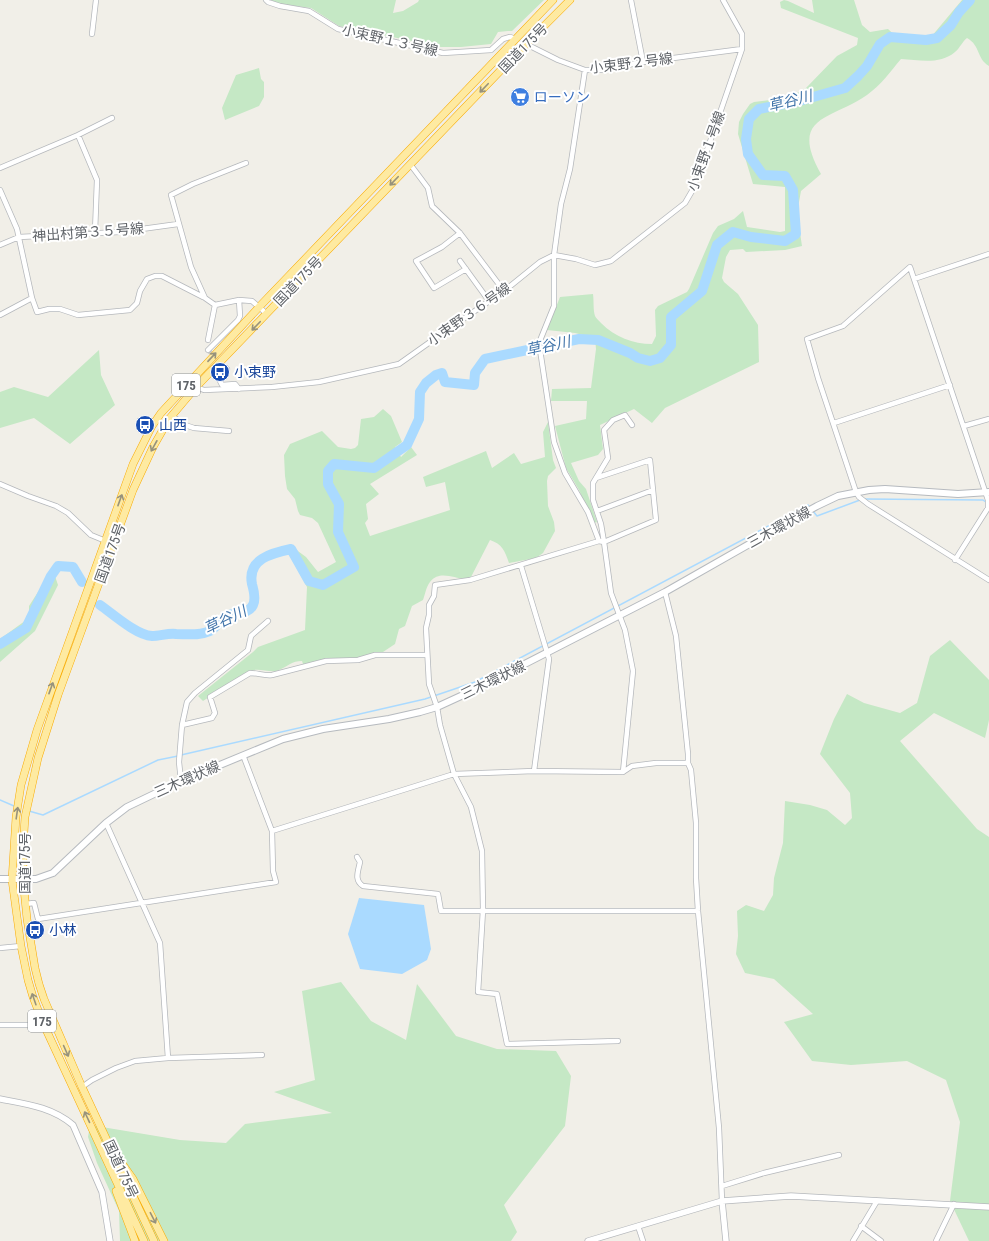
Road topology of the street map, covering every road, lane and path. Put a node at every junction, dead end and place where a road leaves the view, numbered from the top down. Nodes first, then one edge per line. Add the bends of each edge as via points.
1 (96, 0) edge
2 (266, 0) edge
3 (553, 0) edge
4 (570, 0) edge
5 (631, 0) edge
6 (723, 0) edge
7 (92, 34) dead end
8 (516, 39) junction
9 (526, 44) junction
10 (494, 48) junction
11 (742, 49) junction
12 (499, 57) junction
13 (643, 62) junction
14 (585, 70) junction
15 (112, 118) dead end
16 (78, 135) junction
17 (246, 163) dead end
18 (410, 164) junction
19 (0, 168) edge
20 (0, 190) edge
21 (178, 224) junction
22 (95, 232) junction
23 (460, 233) junction
24 (19, 236) junction
25 (0, 245) edge
26 (989, 254) edge
27 (554, 255) junction
28 (460, 262) dead end
29 (466, 269) junction
30 (914, 280) junction
31 (504, 291) junction
32 (32, 298) junction
33 (205, 298) junction
34 (239, 300) junction
35 (489, 301) junction
36 (215, 304) junction
37 (260, 306) junction
38 (267, 314) junction
39 (0, 315) edge
40 (208, 340) dead end
41 (208, 350) dead end
42 (227, 369) dead end
43 (950, 385) junction
44 (196, 387) junction
45 (239, 389) junction
46 (172, 416) junction
47 (989, 419) edge
48 (834, 423) junction
49 (632, 424) dead end
50 (964, 426) junction
51 (229, 431) dead end
52 (596, 478) junction
53 (0, 484) edge
54 (653, 490) junction
55 (856, 492) junction
56 (987, 492) edge
57 (597, 511) junction
58 (105, 540) junction
59 (601, 542) junction
60 (113, 544) junction
61 (955, 560) junction
62 (521, 566) junction
63 (989, 580) edge
64 (665, 592) junction
65 (620, 615) junction
66 (268, 620) dead end
67 (547, 652) junction
68 (427, 655) junction
69 (437, 707) junction
70 (182, 725) junction
71 (243, 755) junction
72 (688, 763) junction
73 (534, 771) junction
74 (623, 772) junction
75 (454, 774) junction
76 (181, 781) junction
77 (106, 823) junction
78 (272, 830) junction
79 (357, 857) dead end
80 (0, 879) edge
81 (23, 879) junction
82 (12, 880) junction
83 (142, 903) junction
84 (25, 904) junction
85 (483, 910) junction
86 (698, 911) junction
87 (21, 946) junction
88 (0, 948) edge
89 (53, 1020) junction
90 (43, 1023) junction
91 (0, 1025) edge
92 (618, 1041) dead end
93 (262, 1055) dead end
94 (168, 1058) junction
95 (82, 1087) junction
96 (0, 1099) edge
97 (111, 1149) junction
98 (104, 1152) junction
99 (839, 1155) dead end
100 (722, 1186) junction
101 (722, 1201) junction
102 (877, 1201) junction
103 (954, 1204) junction
104 (989, 1207) edge
105 (638, 1226) junction
106 (861, 1226) junction
107 (110, 1241) edge
108 (135, 1241) edge
109 (144, 1241) edge
110 (154, 1241) edge
111 (164, 1241) edge
112 (588, 1241) edge
113 (643, 1241) edge
114 (726, 1241) edge
115 (852, 1241) edge
116 (881, 1241) edge
117 (936, 1241) edge

1 - 7 street
2 - 10 street, 小束野１３号線 via 280,6 309,12 338,29 443,53
3 - 8 highway, 国道175号 / 175
4 - 9 highway, 国道175号 / 175
5 - 13 street
6 - 11 street, 小束野１号線 via 742,34
8 - 10 street, 小束野１３号線 via 503,39
8 - 12 highway, 国道175号 / 175
9 - 14 street, 小束野２号線
9 -> 18 highway, 国道175号 / 175
10 - 12 street via 499,51
11 - 13 street, 小束野２号線
11 - 27 street, 小束野１号線 via 692,191 685,203 612,261 595,265
12 - 37 highway, 国道175号 / 175
13 - 14 street, 小束野２号線 via 601,70
14 - 27 street
15 - 16 street
16 - 19 street
16 - 22 street via 97,180
17 - 21 street via 171,195
18 - 23 street via 428,188 432,206
18 -> 38 highway, 国道175号 / 175
20 - 24 street
21 - 22 street, 神出村第３５号線 via 120,232
21 - 33 street via 191,267
22 - 24 street, 神出村第３５号線
23 - 29 street via 442,247 416,261 434,288
23 - 31 street
24 - 25 street, 神出村第３５号線
24 - 32 street
26 - 30 street
27 - 31 street, 小束野３６号線 via 540,262
27 - 59 street via 554,306 539,343 554,442 565,473 588,512
28 - 29 street
29 - 35 street
30 - 43 street
30 - 48 street via 910,267 843,326 807,339
31 - 35 street, 小束野３６号線
32 - 33 street via 37,312 60,309 78,315 130,310 136,304 147,279 162,276
32 - 39 street
33 - 36 street
34 - 36 street
34 - 37 street via 252,301
34 - 41 street via 238,320
35 - 45 street, 小束野３６号線 via 399,364 319,382
36 - 40 street
37 - 38 street
58 -> 37 highway, 国道175号 / 175 via 133,464 161,412
38 -> 44 highway, 国道175号 / 175
42 - 45 street via 219,379 222,385 235,384
43 - 48 street
43 - 50 street
44 - 45 street, 小束野３６号線 via 204,390
44 - 46 highway, 国道175号 / 175
46 - 51 street via 194,428
46 -> 60 highway, 国道175号 / 175 via 152,447 139,474
47 - 50 street
48 - 55 street
49 - 52 street via 624,415 613,420 604,430 608,458
50 - 56 street
52 - 54 street via 650,460
52 - 57 street via 593,500
53 - 58 street via 56,506 68,513 91,535
54 - 57 street
54 - 59 street via 656,520
55 - 56 main road, 三木環状線 via 885,489 958,494
55 - 61 street via 858,497 868,504
55 - 64 main road, 三木環状線 via 838,496 817,506
56 - 61 street via 988,508
57 - 59 street
58 - 60 street
82 -> 58 highway, 国道175号 / 175 via 21,785 37,730
59 - 62 street
59 - 65 street via 611,593
60 - 81 highway, 国道175号 / 175 via 38,758 25,817
61 - 63 street
62 - 67 street
62 - 68 street via 470,580 435,585 426,628
64 - 65 main road, 三木環状線
64 - 72 street via 676,636
65 - 67 main road, 三木環状線
65 - 74 street via 633,671
66 - 70 street via 251,636 248,650 187,702
67 - 69 main road, 三木環状線
67 - 73 street via 549,659
68 - 69 street via 428,684
68 - 70 street via 375,655 358,660 326,661 272,675 250,673 210,697 214,713 212,718
69 - 71 main road, 三木環状線 via 389,719 323,729 283,739
69 - 75 street
70 - 76 street via 178,762
71 - 76 main road, 三木環状線
71 - 78 street
72 - 74 street via 632,766
72 - 86 street via 691,770 696,823
73 - 74 street
73 - 75 street
75 - 78 street
75 - 85 street via 471,807 482,851
76 - 77 main road, 三木環状線 via 138,801
77 - 81 main road, 三木環状線 via 53,873 36,879
77 - 83 street
78 - 83 street via 273,872 276,882
79 - 85 street via 360,862 356,877 358,883 363,886 438,894 441,911
80 - 82 main road, 三木環状線
81 - 82 main road, 三木環状線
81 - 84 highway, 国道175号 / 175
82 - 87 highway, 国道175号 / 175
83 - 84 street via 38,919 34,903
83 - 94 street via 160,943
84 - 89 highway, 国道175号 / 175 via 35,968
85 - 86 street
85 - 92 street via 478,992 497,994 507,1044
86 - 100 street via 719,1128
87 - 88 street
90 -> 87 highway, 国道175号 / 175 via 28,980
89 - 90 street
89 -> 95 highway, 国道175号 / 175
90 - 91 street
98 -> 90 highway, 国道175号 / 175
93 - 94 street
94 - 95 street via 135,1061 116,1068
95 - 97 highway, 国道175号 / 175
96 - 107 street via 41,1107 73,1125 102,1192
97 - 110 highway, 国道175号 / 175
97 -> 111 highway via 133,1179
98 - 108 highway
98 - 109 highway, 国道175号 / 175
99 - 100 street
100 - 101 street
101 - 102 street via 791,1196
101 - 105 street
101 - 114 street
102 - 103 street
102 - 106 street
103 - 104 street
103 - 117 street
105 - 112 street
105 - 113 street
106 - 115 street
106 - 116 street

